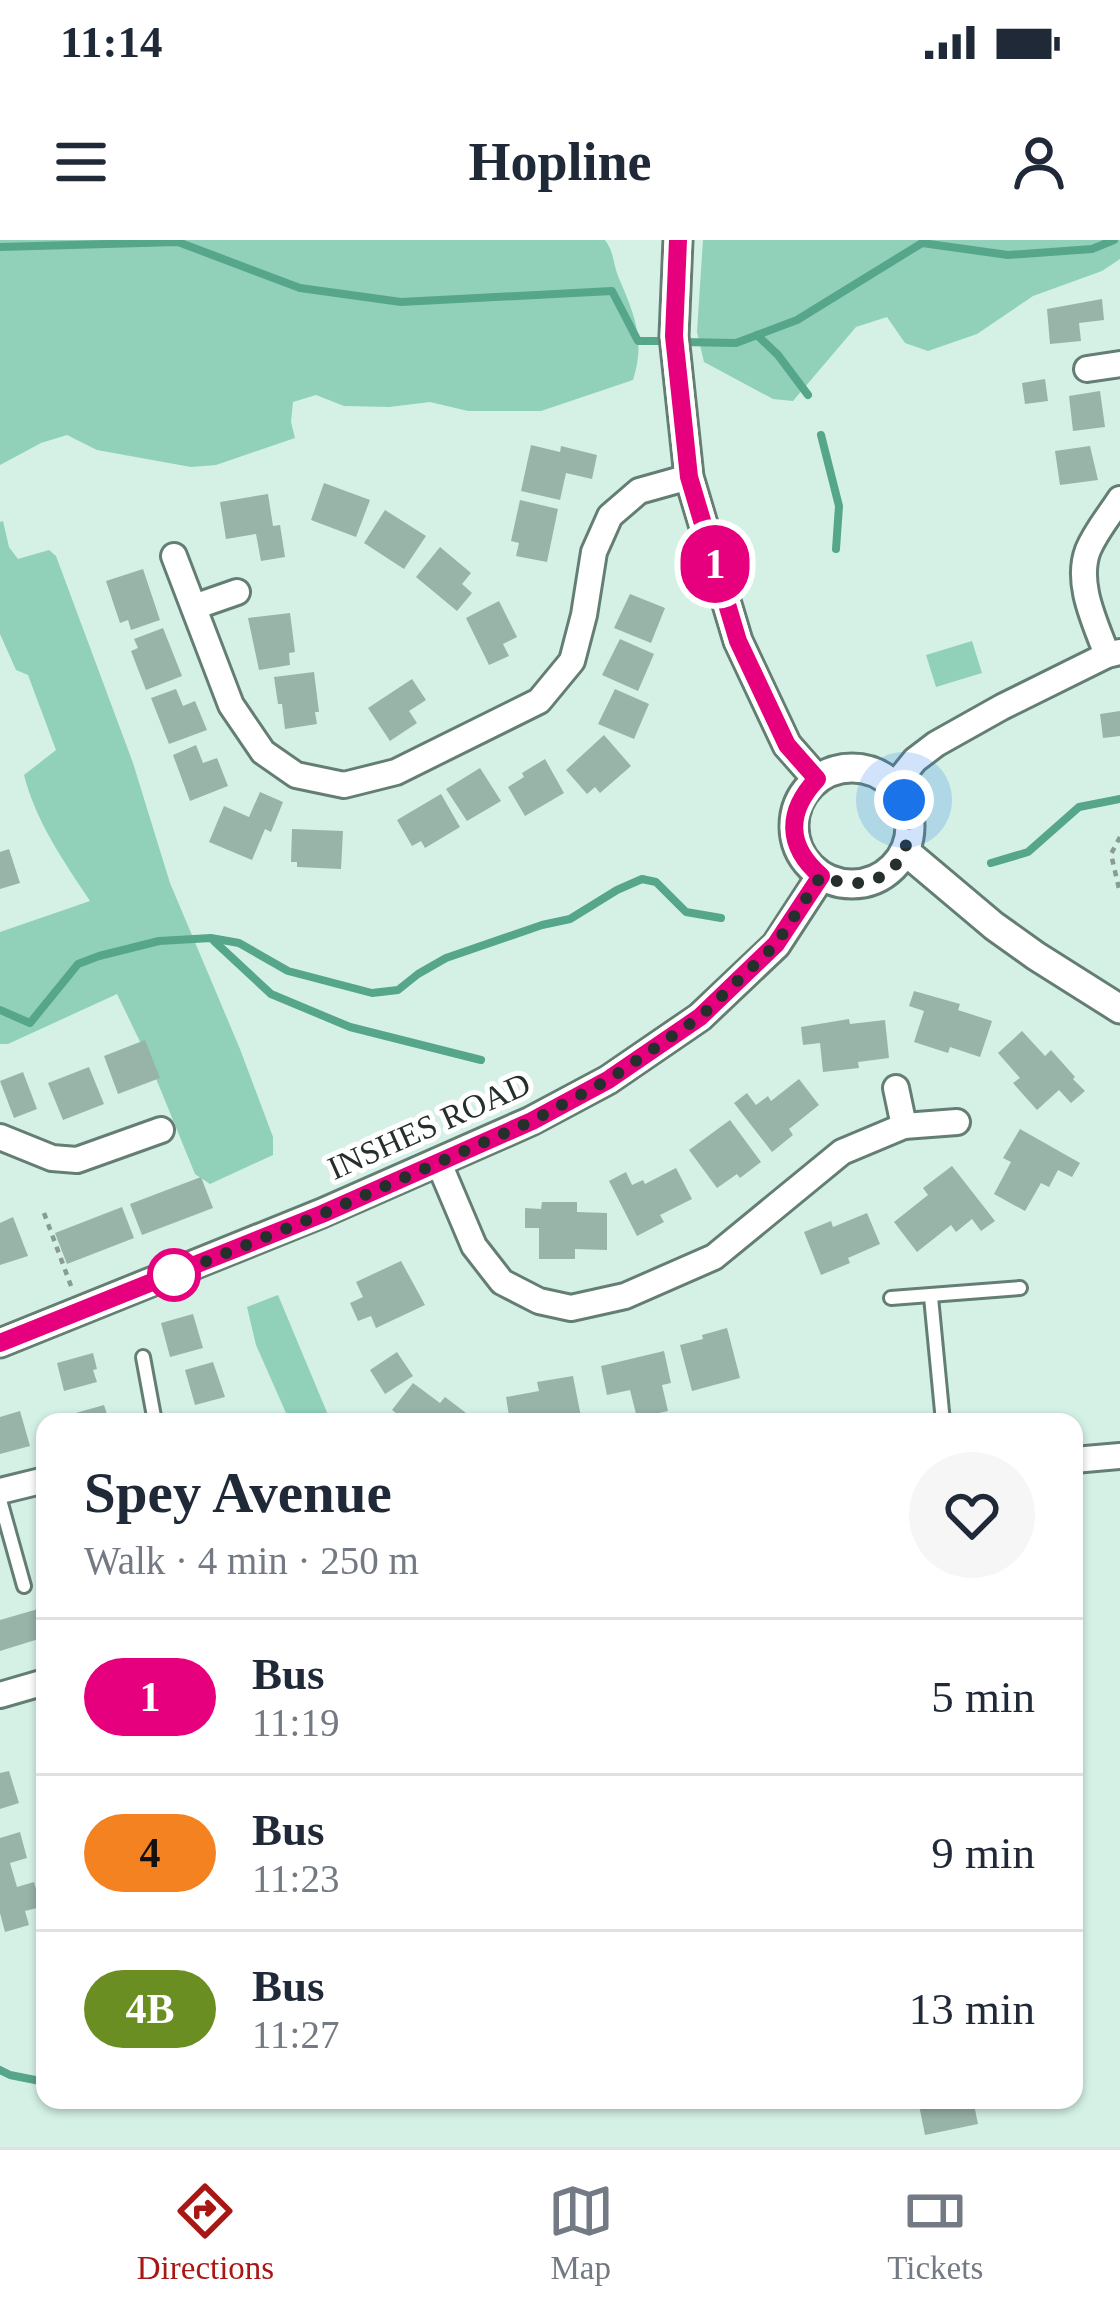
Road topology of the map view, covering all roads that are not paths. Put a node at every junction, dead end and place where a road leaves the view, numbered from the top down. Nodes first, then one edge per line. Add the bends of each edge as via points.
1 (678, 240) edge
2 (1120, 364) edge
3 (1087, 370) dead end
4 (689, 477) junction
5 (1120, 499) edge
6 (174, 556) dead end
7 (237, 592) dead end
8 (194, 607) junction
9 (1114, 654) edge
10 (817, 779) junction
11 (895, 786) junction
12 (905, 851) junction
13 (821, 876) junction
14 (1120, 1009) edge
15 (896, 1088) dead end
16 (957, 1122) dead end
17 (904, 1126) junction
18 (161, 1130) dead end
19 (1, 1141) edge
20 (438, 1161) junction
21 (1020, 1288) dead end
22 (931, 1297) junction
23 (891, 1298) dead end
24 (0, 1343) edge
25 (143, 1357) dead end
26 (152, 1413) edge
27 (942, 1413) edge
28 (1120, 1456) edge
29 (1083, 1459) edge
30 (36, 1483) edge
31 (0, 1495) edge
32 (19, 1565) junction
33 (0, 1570) edge
34 (24, 1586) dead end
35 (36, 1685) edge
36 (0, 1695) edge

1 - 4 street via 674,336
2 - 3 street
4 - 8 street via 639,491 610,516 594,552 572,662 539,701 396,772 344,785 296,775 262,752 231,705
4 - 10 street via 738,641 787,745
5 - 9 street via 1085,556 1087,599
6 - 8 street
7 - 8 street
9 - 11 street via 936,743
10 - 11 street via 865,769
10 - 13 street via 796,810 794,829 806,863
11 - 12 street via 910,817
12 - 13 street via 878,879 859,885
12 - 14 street via 994,926
13 - 20 street, INSHES ROAD via 776,944 700,1017 608,1080
15 - 17 street
16 - 17 street
17 - 20 street via 842,1152 714,1257 625,1297 571,1308 502,1282 474,1246
18 - 19 street via 76,1160
20 - 24 street, INSHES ROAD
21 - 22 lane
22 - 23 lane
22 - 27 lane
25 - 26 lane
28 - 29 street
30 - 31 street
31 - 32 lane
32 - 33 lane
32 - 34 lane
35 - 36 street

